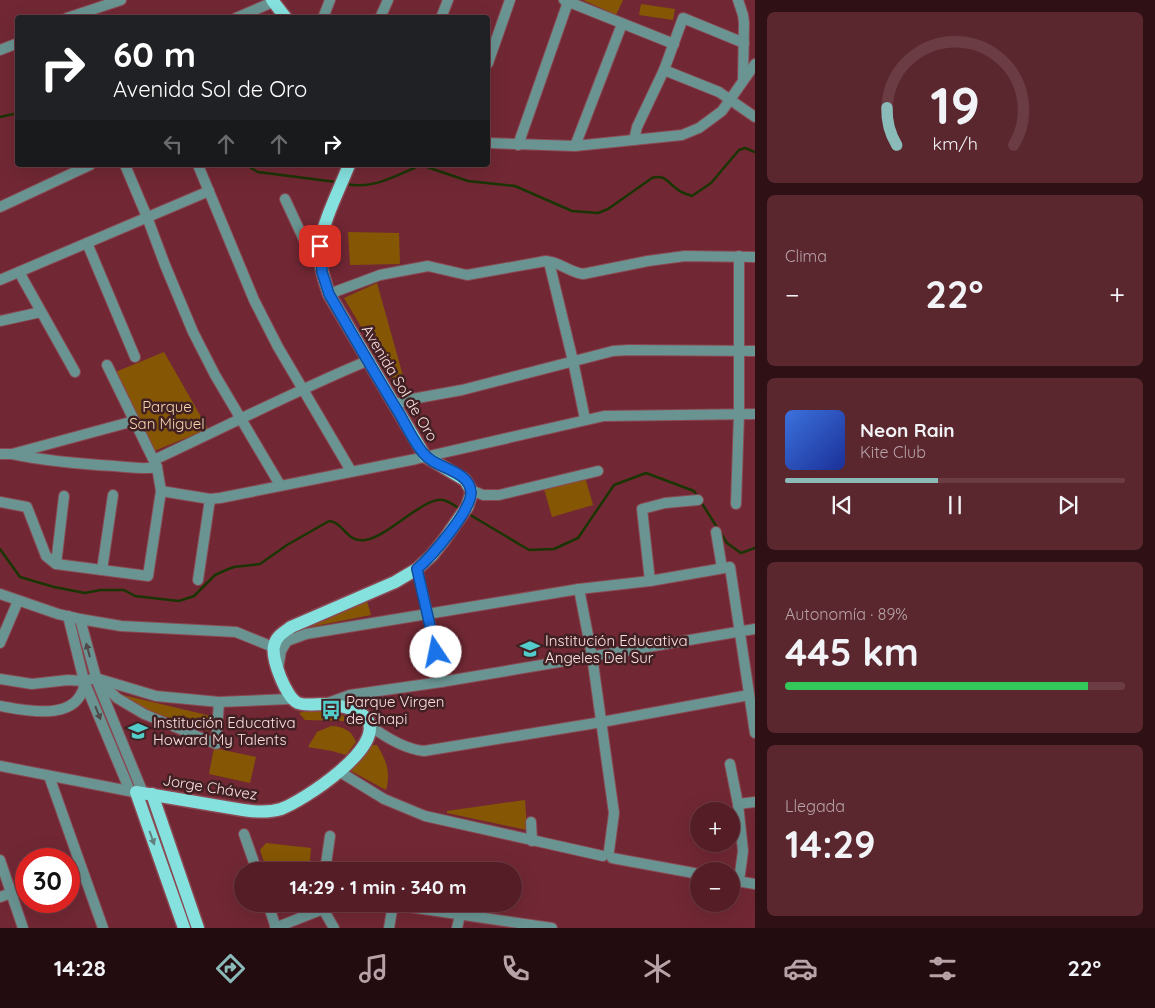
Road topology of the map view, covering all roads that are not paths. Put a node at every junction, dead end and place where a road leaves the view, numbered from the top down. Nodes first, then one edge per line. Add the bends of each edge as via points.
1 (121, 0) edge
2 (330, 0) edge
3 (388, 0) edge
4 (448, 0) edge
5 (510, 0) edge
6 (738, 0) edge
7 (273, 1) edge
8 (566, 1) edge
9 (76, 15) edge
10 (243, 15) edge
11 (284, 15) edge
12 (324, 15) edge
13 (381, 15) edge
14 (442, 15) edge
15 (622, 24) junction
16 (744, 43) junction
17 (15, 44) edge
18 (674, 44) junction
19 (0, 50) edge
20 (490, 57) edge
21 (755, 64) edge
22 (664, 70) junction
23 (743, 81) junction
24 (730, 99) junction
25 (755, 117) edge
26 (634, 140) junction
27 (490, 143) edge
28 (518, 144) junction
29 (575, 146) junction
30 (86, 167) edge
31 (125, 167) edge
32 (199, 167) edge
33 (348, 167) edge
34 (209, 190) junction
35 (285, 199) dead end
36 (0, 207) edge
37 (148, 217) junction
38 (87, 243) junction
39 (320, 254) junction
40 (738, 256) junction
41 (755, 257) edge
42 (549, 262) junction
43 (20, 272) junction
44 (0, 280) edge
45 (329, 294) junction
46 (41, 312) junction
47 (0, 321) edge
48 (738, 351) junction
49 (755, 351) edge
50 (135, 357) dead end
51 (367, 361) junction
52 (573, 361) junction
53 (107, 365) dead end
54 (75, 372) dead end
55 (301, 389) junction
56 (394, 405) junction
57 (739, 414) junction
58 (755, 414) edge
59 (242, 419) junction
60 (585, 419) junction
61 (134, 421) junction
62 (0, 454) edge
63 (12, 454) junction
64 (425, 456) junction
65 (156, 464) junction
66 (351, 471) junction
67 (598, 471) dead end
68 (280, 485) junction
69 (161, 491) junction
70 (113, 495) dead end
71 (470, 495) junction
72 (64, 496) dead end
73 (210, 498) junction
74 (698, 500) dead end
75 (0, 502) edge
76 (736, 504) dead end
77 (716, 532) dead end
78 (56, 564) junction
79 (722, 568) junction
80 (417, 569) junction
81 (102, 570) junction
82 (198, 580) dead end
83 (650, 581) junction
84 (578, 589) junction
85 (0, 594) edge
86 (18, 601) junction
87 (428, 614) junction
88 (68, 616) junction
89 (80, 619) junction
90 (755, 629) edge
91 (740, 632) junction
92 (0, 643) edge
93 (273, 647) junction
94 (592, 656) junction
95 (278, 670) junction
96 (96, 678) junction
97 (0, 679) edge
98 (84, 681) junction
99 (441, 682) junction
100 (749, 696) junction
101 (290, 698) junction
102 (219, 702) junction
103 (325, 704) junction
104 (0, 706) edge
105 (602, 722) junction
106 (369, 725) junction
107 (755, 733) edge
108 (730, 764) dead end
109 (0, 766) edge
110 (340, 772) junction
111 (49, 776) junction
112 (140, 793) junction
113 (738, 802) edge
114 (755, 802) edge
115 (740, 804) edge
116 (531, 822) dead end
117 (740, 823) edge
118 (244, 834) dead end
119 (330, 836) dead end
120 (532, 841) junction
121 (608, 855) junction
122 (0, 860) edge
123 (254, 862) edge
124 (326, 862) edge
125 (740, 862) edge
126 (690, 872) edge
127 (740, 882) edge
128 (755, 884) edge
129 (11, 893) junction
130 (0, 897) edge
131 (271, 912) edge
132 (310, 912) edge
133 (326, 912) edge
134 (390, 912) edge
135 (441, 912) edge
136 (460, 915) junction
137 (524, 926) edge
138 (23, 928) edge
139 (103, 928) edge
140 (184, 928) edge
141 (198, 928) edge
142 (276, 928) edge
143 (334, 928) edge
144 (389, 928) edge
145 (458, 928) edge
146 (552, 928) edge

1 - 9 street
2 - 12 street
3 - 13 street
4 - 14 street
5 - 20 street
6 - 16 street via 743,15
7 - 10 street
7 - 11 main road
8 - 15 street
8 - 28 street
15 - 18 street
15 - 29 street
16 - 18 street via 683,18
16 - 23 street
17 - 19 street
18 - 22 street
21 - 23 street
22 - 24 street
22 - 26 street
23 - 24 street
24 - 25 street
24 - 26 street via 714,117 690,132
26 - 29 street
27 - 28 street
28 - 29 street
30 - 36 street
31 - 37 street
32 - 34 street
33 - 39 main road, Avenida Sol de Oro via 327,221
34 - 37 street
34 - 55 street via 254,300
35 - 39 street via 305,242
37 - 38 street
37 - 59 street via 193,332
38 - 43 street
38 - 50 street
39 - 45 main road, Avenida Sol de Oro
40 - 41 street
40 - 42 street via 685,256 583,274
40 - 48 street
42 - 45 street via 467,275 428,266 380,275
42 - 52 street
43 - 44 street
43 - 46 street
45 - 51 main road, Avenida Sol de Oro
46 - 47 street
46 - 54 street
48 - 49 street
48 - 52 street via 629,350
48 - 57 street
51 - 55 street
51 - 56 main road, Avenida Sol de Oro
52 - 56 street
52 - 60 street
53 - 61 street
55 - 59 street
55 - 66 street
56 - 64 main road, Avenida Sol de Oro
57 - 58 street
57 - 60 street via 622,415
57 - 76 street
59 - 65 street
59 - 68 street
60 - 64 street
61 - 63 street
61 - 65 street
62 - 63 street
63 - 65 street via 90,465 148,469
64 - 66 street
64 - 71 main road, Avenida Sol de Oro via 466,480
65 - 69 street
66 - 68 street
67 - 71 street via 499,495
68 - 73 street
69 - 73 street
69 - 81 street via 148,576
70 - 81 street
71 - 80 main road via 444,540
72 - 78 street
73 - 82 street
74 - 83 street via 642,509
75 - 78 street via 27,507 46,556
77 - 79 street
78 - 81 street
79 - 83 street
79 - 91 street via 730,566
80 - 87 street
80 - 93 main road via 395,582 291,627 280,634
83 - 84 street
84 - 87 street
84 - 94 street
85 - 86 street
86 - 88 street
86 - 92 street
87 - 95 street via 296,637 284,646
87 - 99 street
88 - 89 street
88 - 98 street
89 - 93 street via 121,626 236,632
96 -> 89 street
90 - 91 street
91 - 94 street
91 - 100 street
93 - 95 main road
94 - 99 street
94 - 105 street
95 - 101 main road
96 - 98 street
96 - 102 street via 156,696
96 - 102 street via 117,698 144,714 216,744
96 - 112 street
97 - 98 street via 32,684
98 - 104 street via 82,693 73,703 58,710 32,712
98 -> 112 street
99 - 103 street via 350,695
100 - 105 street
100 - 107 street
101 - 102 street
101 - 103 main road via 302,704
103 - 106 main road via 358,712
105 - 106 street via 424,751 402,745
105 - 121 street via 614,813
106 - 110 main road, Jorge Chávez via 366,741
108 - 113 street
109 - 111 street
110 - 112 main road, Jorge Chávez via 297,801 271,811 243,810
110 - 120 street via 384,799 425,816
111 - 112 street
111 - 139 street
112 -> 140 main road
112 - 141 main road
114 - 115 street
116 - 120 street
117 - 125 street via 743,851
118 - 123 street
119 - 124 street
120 - 121 street
121 - 126 street
122 - 129 street
127 - 128 street
129 - 130 street
129 - 138 street
131 - 142 street
132 - 142 street
133 - 143 street
134 - 144 street
135 - 136 street
136 - 137 street
136 - 145 street
137 - 146 street

